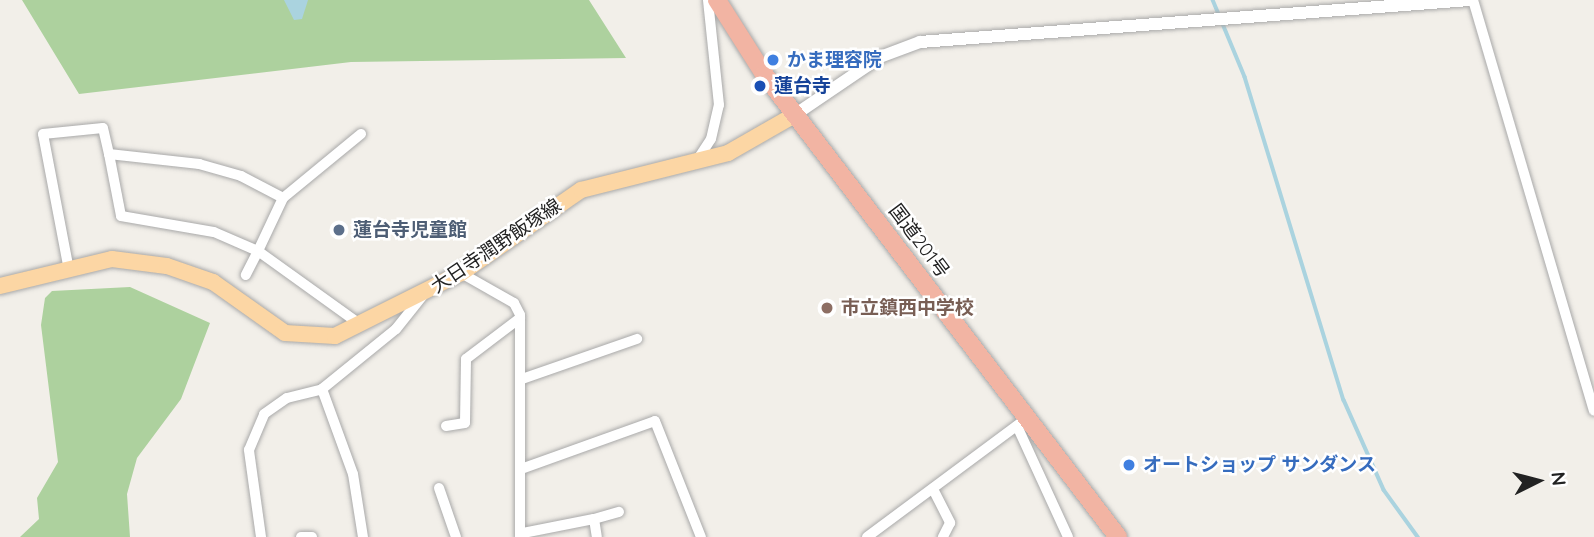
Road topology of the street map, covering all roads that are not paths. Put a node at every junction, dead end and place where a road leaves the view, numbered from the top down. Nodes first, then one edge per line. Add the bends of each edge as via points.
1 (708, 0) edge
2 (717, 0) edge
3 (1471, 0) edge
4 (796, 114) junction
5 (361, 134) dead end
6 (109, 154) junction
7 (696, 162) junction
8 (284, 198) junction
9 (258, 251) junction
10 (68, 265) junction
11 (461, 273) junction
12 (246, 275) dead end
13 (0, 286) edge
14 (424, 294) junction
15 (520, 318) junction
16 (361, 326) junction
17 (637, 340) dead end
18 (522, 379) junction
19 (322, 389) junction
20 (1594, 411) edge
21 (1022, 422) junction
22 (446, 426) dead end
23 (521, 469) junction
24 (439, 488) dead end
25 (933, 489) junction
26 (619, 512) dead end
27 (594, 519) junction
28 (522, 535) edge
29 (261, 537) edge
30 (301, 537) edge
31 (312, 537) edge
32 (363, 537) edge
33 (456, 537) edge
34 (597, 537) edge
35 (701, 537) edge
36 (867, 537) edge
37 (943, 537) edge
38 (1068, 537) edge
39 (1118, 537) edge

1 - 7 street via 719,105 711,139
2 - 4 highway, 国道201号
3 - 4 street via 920,42 880,57
3 - 20 street
4 - 7 main road, 大日寺潤野飯塚線 via 758,140
4 - 21 highway, 国道201号
5 - 8 street
6 - 8 street via 199,164 241,176
6 - 9 street via 121,216 190,225
6 - 10 street via 103,128 43,134
7 - 11 main road, 大日寺潤野飯塚線 via 581,190
8 - 9 street
9 - 12 street
9 - 16 street
10 - 13 main road, 大日寺潤野飯塚線
10 - 16 main road, 大日寺潤野飯塚線 via 112,259 167,266 213,282 285,333 312,339
11 - 14 main road, 大日寺潤野飯塚線
11 - 15 street via 514,303
14 - 16 main road, 大日寺潤野飯塚線
14 - 19 street via 396,329
15 - 18 street
15 - 22 street via 466,359 465,423
17 - 18 street
18 - 23 street
19 - 29 street via 277,404 255,429 249,450
19 - 32 street via 354,474
21 - 25 street
21 - 38 street
21 - 39 highway, 国道201号
23 - 28 street
23 - 35 street via 655,421
24 - 33 street
25 - 36 street
25 - 37 street via 950,523
26 - 27 street
27 - 28 street
27 - 34 street
30 - 31 street

